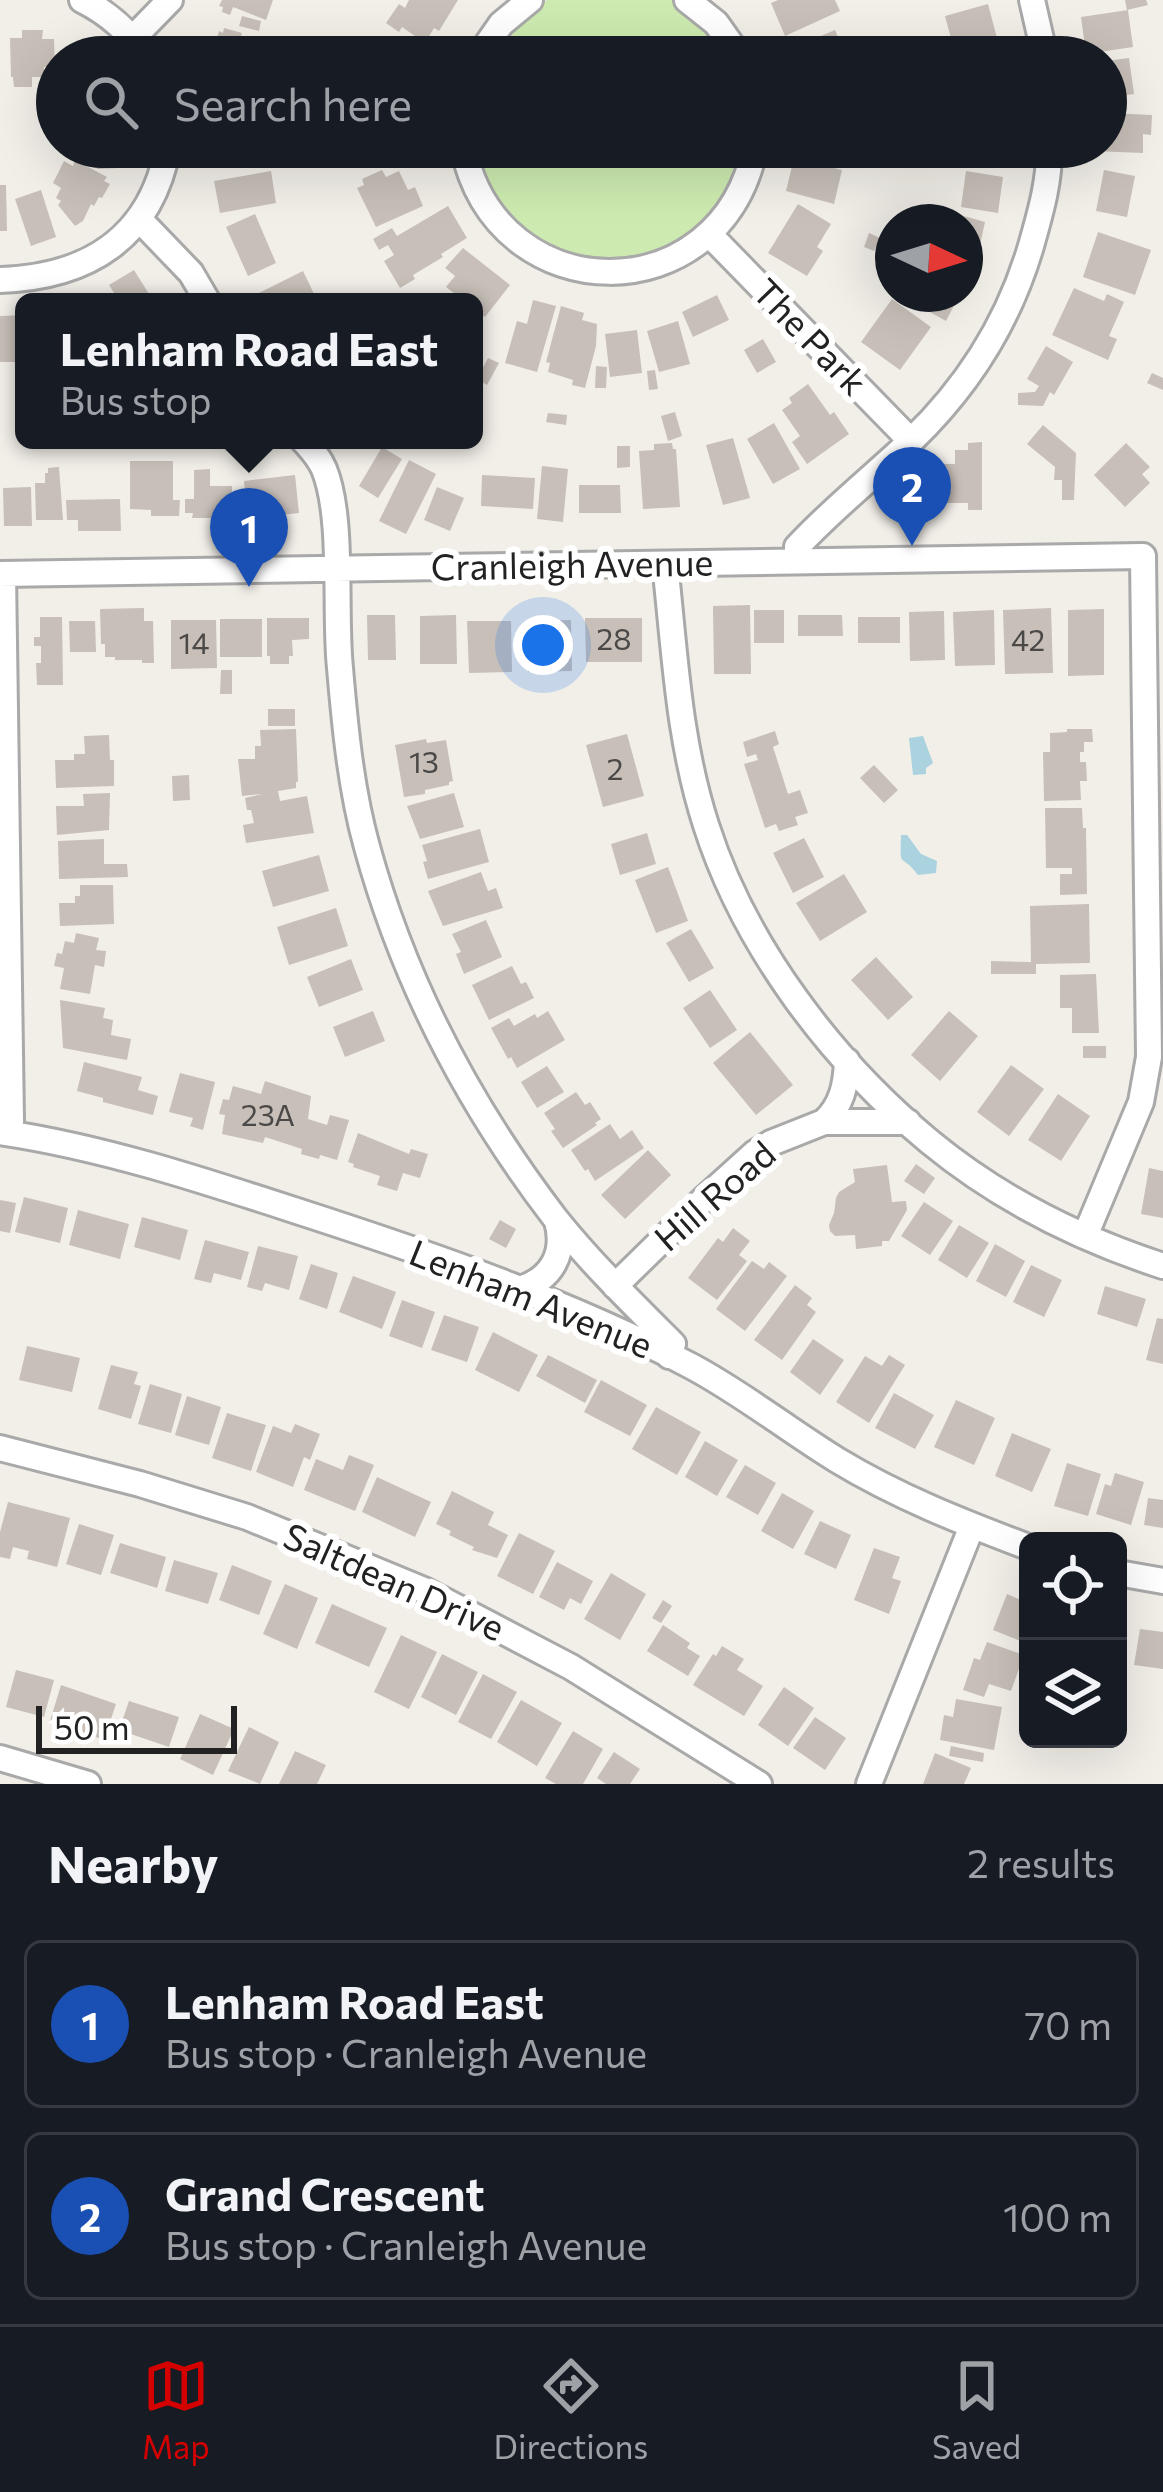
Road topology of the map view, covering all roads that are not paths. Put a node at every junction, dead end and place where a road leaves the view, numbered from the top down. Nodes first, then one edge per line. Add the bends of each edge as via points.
1 (82, 0) edge
2 (170, 0) edge
3 (530, 0) edge
4 (1032, 0) edge
5 (704, 5) edge
6 (129, 36) edge
7 (148, 36) edge
8 (493, 36) edge
9 (726, 36) edge
10 (1040, 36) edge
11 (164, 168) edge
12 (470, 168) edge
13 (748, 168) edge
14 (1048, 168) edge
15 (140, 220) junction
16 (709, 234) junction
17 (0, 280) edge
18 (202, 293) edge
19 (911, 441) junction
20 (311, 449) edge
21 (796, 560) junction
22 (665, 564) junction
23 (335, 570) junction
24 (2, 574) edge
25 (1156, 961) edge
26 (847, 1061) junction
27 (824, 1122) junction
28 (908, 1123) junction
29 (4, 1133) edge
30 (556, 1219) junction
31 (1085, 1236) junction
32 (1163, 1265) edge
33 (615, 1286) junction
34 (520, 1288) junction
35 (669, 1356) junction
36 (0, 1448) edge
37 (972, 1526) junction
38 (1019, 1544) edge
39 (1127, 1575) edge
40 (1163, 1581) edge
41 (0, 1758) edge
42 (88, 1784) edge
43 (759, 1784) edge
44 (869, 1784) edge

1 - 6 street
2 - 7 street
3 - 8 street
4 - 10 street
5 - 9 street
11 - 15 street
12 - 16 street via 500,225 559,264 629,272 680,255
13 - 16 street via 740,193
14 - 19 street via 1004,319
15 - 17 street via 81,267
15 - 18 street
16 - 19 street, The Park
19 - 21 street via 797,547
20 - 23 street via 328,483
21 - 22 street, Cranleigh Avenue
21 - 25 street, Cranleigh Avenue via 1144,556
22 - 23 street, Cranleigh Avenue
22 - 26 street via 682,736 706,825 758,940
23 - 24 street, Cranleigh Avenue
23 - 30 street via 357,799 396,936 467,1088
24 - 29 street via 10,1121
25 - 31 street via 1144,1090
26 - 27 street via 840,1103
26 - 28 street
27 - 28 street, Hill Road
27 - 33 street, Hill Road via 755,1154
28 - 31 street via 1003,1192
29 - 34 street, Lenham Avenue via 205,1181
30 - 33 street
30 - 34 street via 555,1263
31 - 32 street
33 - 35 street via 673,1344
34 - 35 street, Lenham Avenue
35 - 37 street, Lenham Avenue via 840,1461
36 - 43 street, Saltdean Drive via 247,1517 367,1565 571,1667
37 - 38 street, Lenham Avenue
37 - 44 street
39 - 40 street
41 - 42 street

